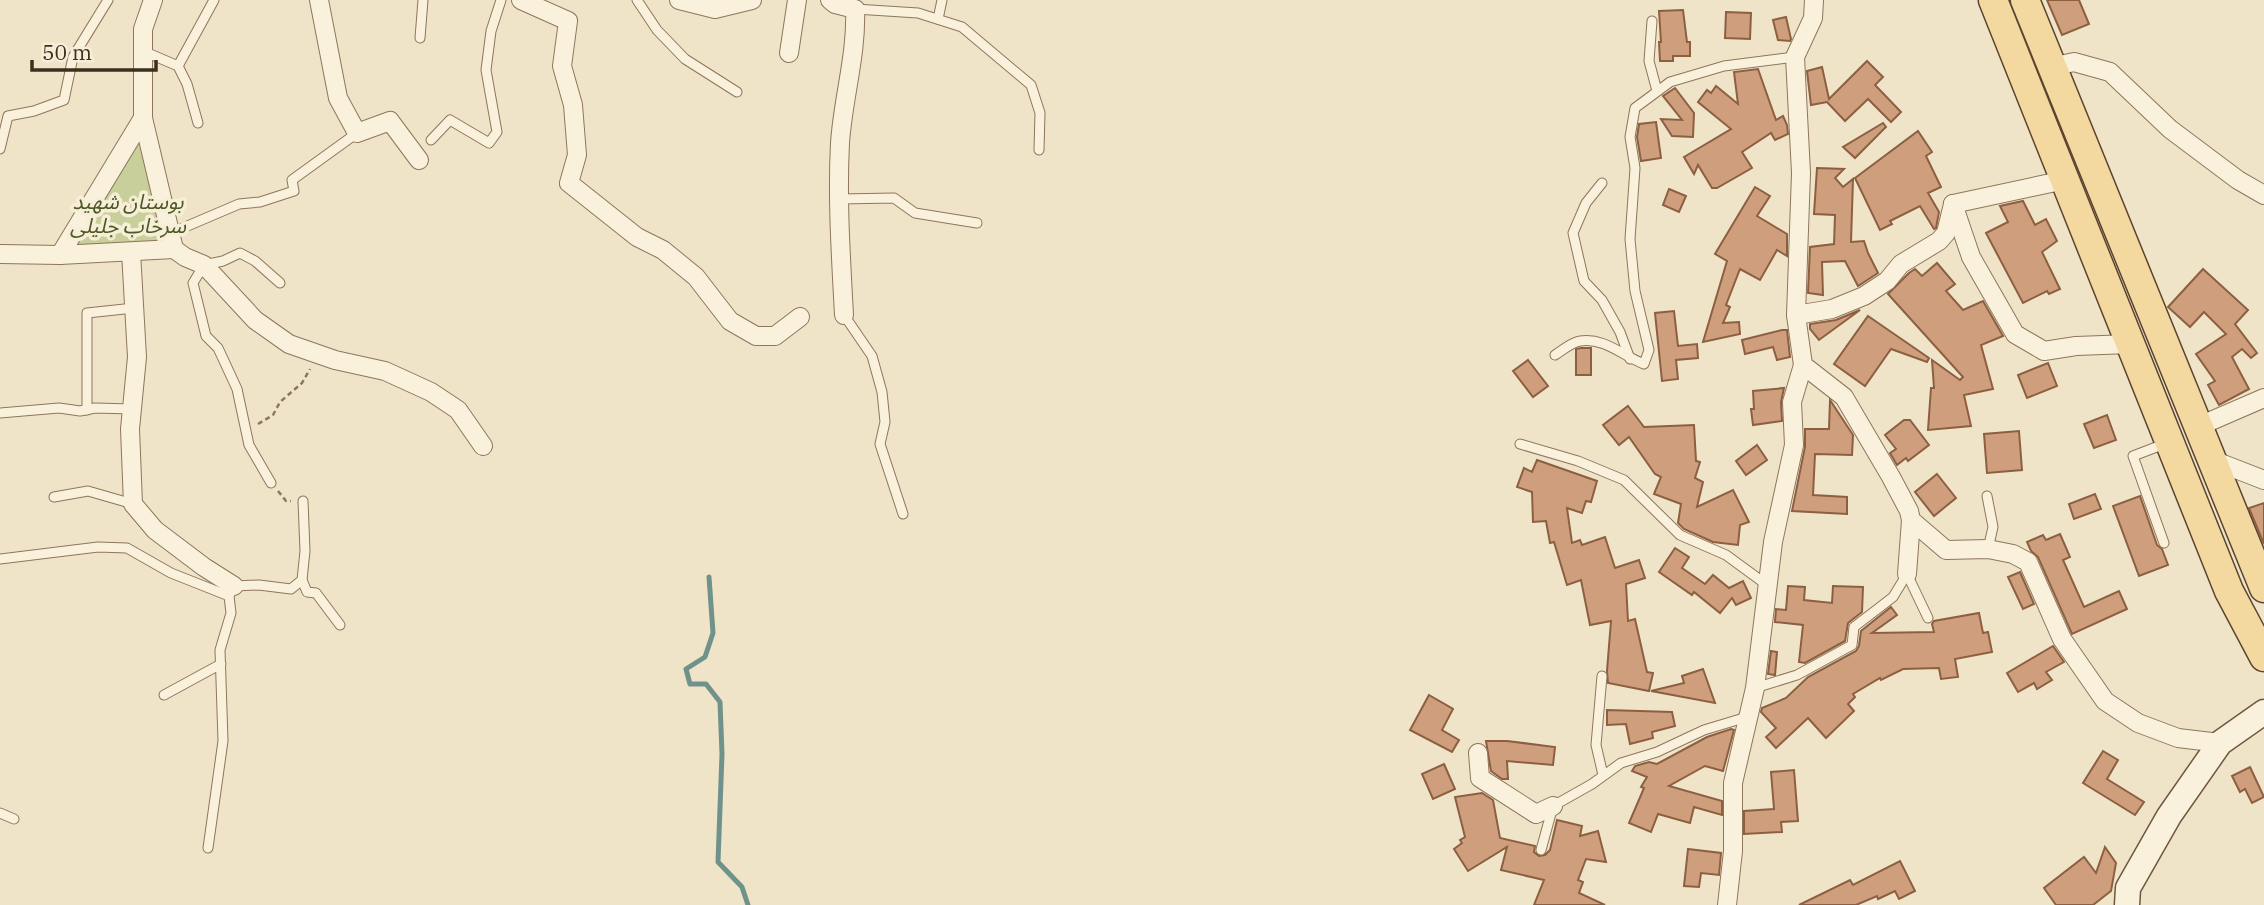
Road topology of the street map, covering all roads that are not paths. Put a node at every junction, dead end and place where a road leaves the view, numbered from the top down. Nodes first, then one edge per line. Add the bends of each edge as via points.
1 (108, 0) edge
2 (153, 0) edge
3 (214, 0) edge
4 (319, 0) edge
5 (422, 0) edge
6 (501, 0) edge
7 (520, 0) edge
8 (637, 0) edge
9 (679, 0) edge
10 (752, 0) edge
11 (797, 0) edge
12 (830, 0) edge
13 (942, 0) edge
14 (1814, 0) edge
15 (1993, 0) edge
16 (2025, 0) edge
17 (855, 9) junction
18 (938, 19) junction
19 (1651, 21) dead end
20 (420, 38) dead end
21 (143, 51) junction
22 (789, 53) dead end
23 (1795, 57) junction
24 (178, 66) junction
25 (2051, 67) junction
26 (1657, 91) junction
27 (737, 92) dead end
28 (143, 118) junction
29 (198, 123) dead end
30 (357, 133) junction
31 (431, 140) dead end
32 (0, 149) edge
33 (1039, 150) dead end
34 (419, 160) dead end
35 (2065, 180) junction
36 (1602, 183) dead end
37 (2264, 195) edge
38 (840, 199) junction
39 (1952, 204) junction
40 (977, 223) dead end
41 (173, 241) junction
42 (131, 252) junction
43 (0, 254) edge
44 (60, 255) junction
45 (204, 265) junction
46 (280, 284) dead end
47 (134, 308) junction
48 (844, 315) joint
49 (1796, 315) junction
50 (800, 317) dead end
51 (2130, 344) junction
52 (1555, 355) dead end
53 (1630, 359) junction
54 (1803, 365) junction
55 (2264, 398) edge
56 (132, 409) junction
57 (87, 410) junction
58 (0, 413) edge
59 (2197, 427) junction
60 (2170, 442) junction
61 (1520, 444) dead end
62 (483, 446) dead end
63 (2210, 459) junction
64 (2264, 480) edge
65 (271, 484) road end
66 (1987, 496) dead end
67 (54, 497) dead end
68 (303, 501) road end
69 (133, 504) junction
70 (903, 514) dead end
71 (1911, 520) junction
72 (2164, 542) dead end
73 (1988, 549) junction
74 (0, 559) edge
75 (1907, 574) junction
76 (302, 580) junction
77 (1768, 585) junction
78 (2264, 588) edge
79 (231, 591) junction
80 (1928, 618) dead end
81 (340, 625) dead end
82 (2261, 641) edge
83 (221, 664) junction
84 (1602, 676) dead end
85 (1755, 688) junction
86 (164, 695) dead end
87 (2264, 712) edge
88 (1748, 717) junction
89 (2220, 743) junction
90 (1478, 753) dead end
91 (1603, 775) junction
92 (1553, 806) junction
93 (0, 813) edge
94 (14, 819) dead end
95 (208, 848) dead end
96 (1541, 850) dead end
97 (1727, 905) edge
98 (2127, 905) edge

1 - 32 lane via 73,57 64,100 8,116
2 - 21 street via 143,29
3 - 24 lane
4 - 30 street via 338,98
5 - 20 lane
6 - 31 lane via 486,70 497,132 489,143 450,120
7 - 50 street via 568,21 562,66 573,105 577,155 569,183 696,277 730,321 756,336 775,336
8 - 27 lane via 685,59
9 - 10 street via 715,9
11 - 22 street
12 - 17 street
13 - 18 lane
14 - 23 street via 1813,18
15 - 35 main road
16 - 25 main road
17 - 18 lane via 918,13
17 - 38 street via 856,35 840,144
18 - 33 lane via 962,27 1031,85 1040,113
19 - 26 lane via 1649,61
21 - 24 lane
21 - 28 street
23 - 26 lane via 1724,65 1670,82
23 - 49 street via 1801,173
24 - 29 lane
25 - 37 street via 2074,62 2110,72 2170,130
25 - 59 main road
26 - 53 lane via 1635,108 1630,136 1635,168 1630,239 1635,291 1649,350 1644,364
28 - 41 street
28 - 44 street
30 - 34 street via 390,121
30 - 41 lane via 292,180 294,191 239,204
35 - 39 street
35 - 51 main road
36 - 53 lane via 1586,202 1573,233 1584,281 1620,332
38 - 40 lane via 894,198 915,214
38 - 48 street
39 - 49 street via 1946,233 1901,264 1887,281 1832,309
39 - 51 street via 1971,257 2015,334 2044,351
41 - 42 street
41 - 45 street via 185,257
42 - 44 street
42 - 47 street
43 - 44 street
45 - 46 lane via 240,253
45 - 62 street via 255,320 289,344 385,371 431,392 458,410
45 - 65 lane via 194,283 206,336 218,348 237,389 248,445
47 - 56 street
47 - 57 lane via 87,313
48 - 70 lane via 872,356 885,422 880,444
49 - 54 street
51 - 60 main road
52 - 53 lane via 1578,341 1599,341
54 - 71 street via 1844,397
54 - 77 street via 1792,402 1794,445
55 - 59 street
56 - 57 lane
56 - 69 street
57 - 58 lane
59 - 63 main road
60 - 72 lane via 2133,456
60 - 82 main road via 2229,591
61 - 77 lane via 1624,480 1680,535 1726,555
63 - 64 street
63 - 78 main road
66 - 73 lane via 1993,527
67 - 69 lane via 88,491
68 - 76 lane
69 - 79 street via 155,530
71 - 73 street via 1946,550
71 - 75 street
73 - 89 street via 2028,562 2062,639 2105,701 2138,723 2178,738
74 - 79 lane via 127,548 171,573
75 - 80 lane
75 - 85 lane via 1893,597 1854,627 1852,645 1797,675
76 - 79 lane via 290,589 259,585
76 - 81 lane via 307,592 316,593
77 - 85 street
79 - 83 lane
83 - 86 lane
83 - 95 lane via 223,741
84 - 91 lane via 1596,745
85 - 88 street
87 - 89 street
88 - 91 lane via 1621,763
88 - 97 street via 1733,783
89 - 98 street via 2169,816 2128,888
90 - 92 street via 1480,778 1536,814
91 - 92 lane
92 - 96 lane
93 - 94 lane

